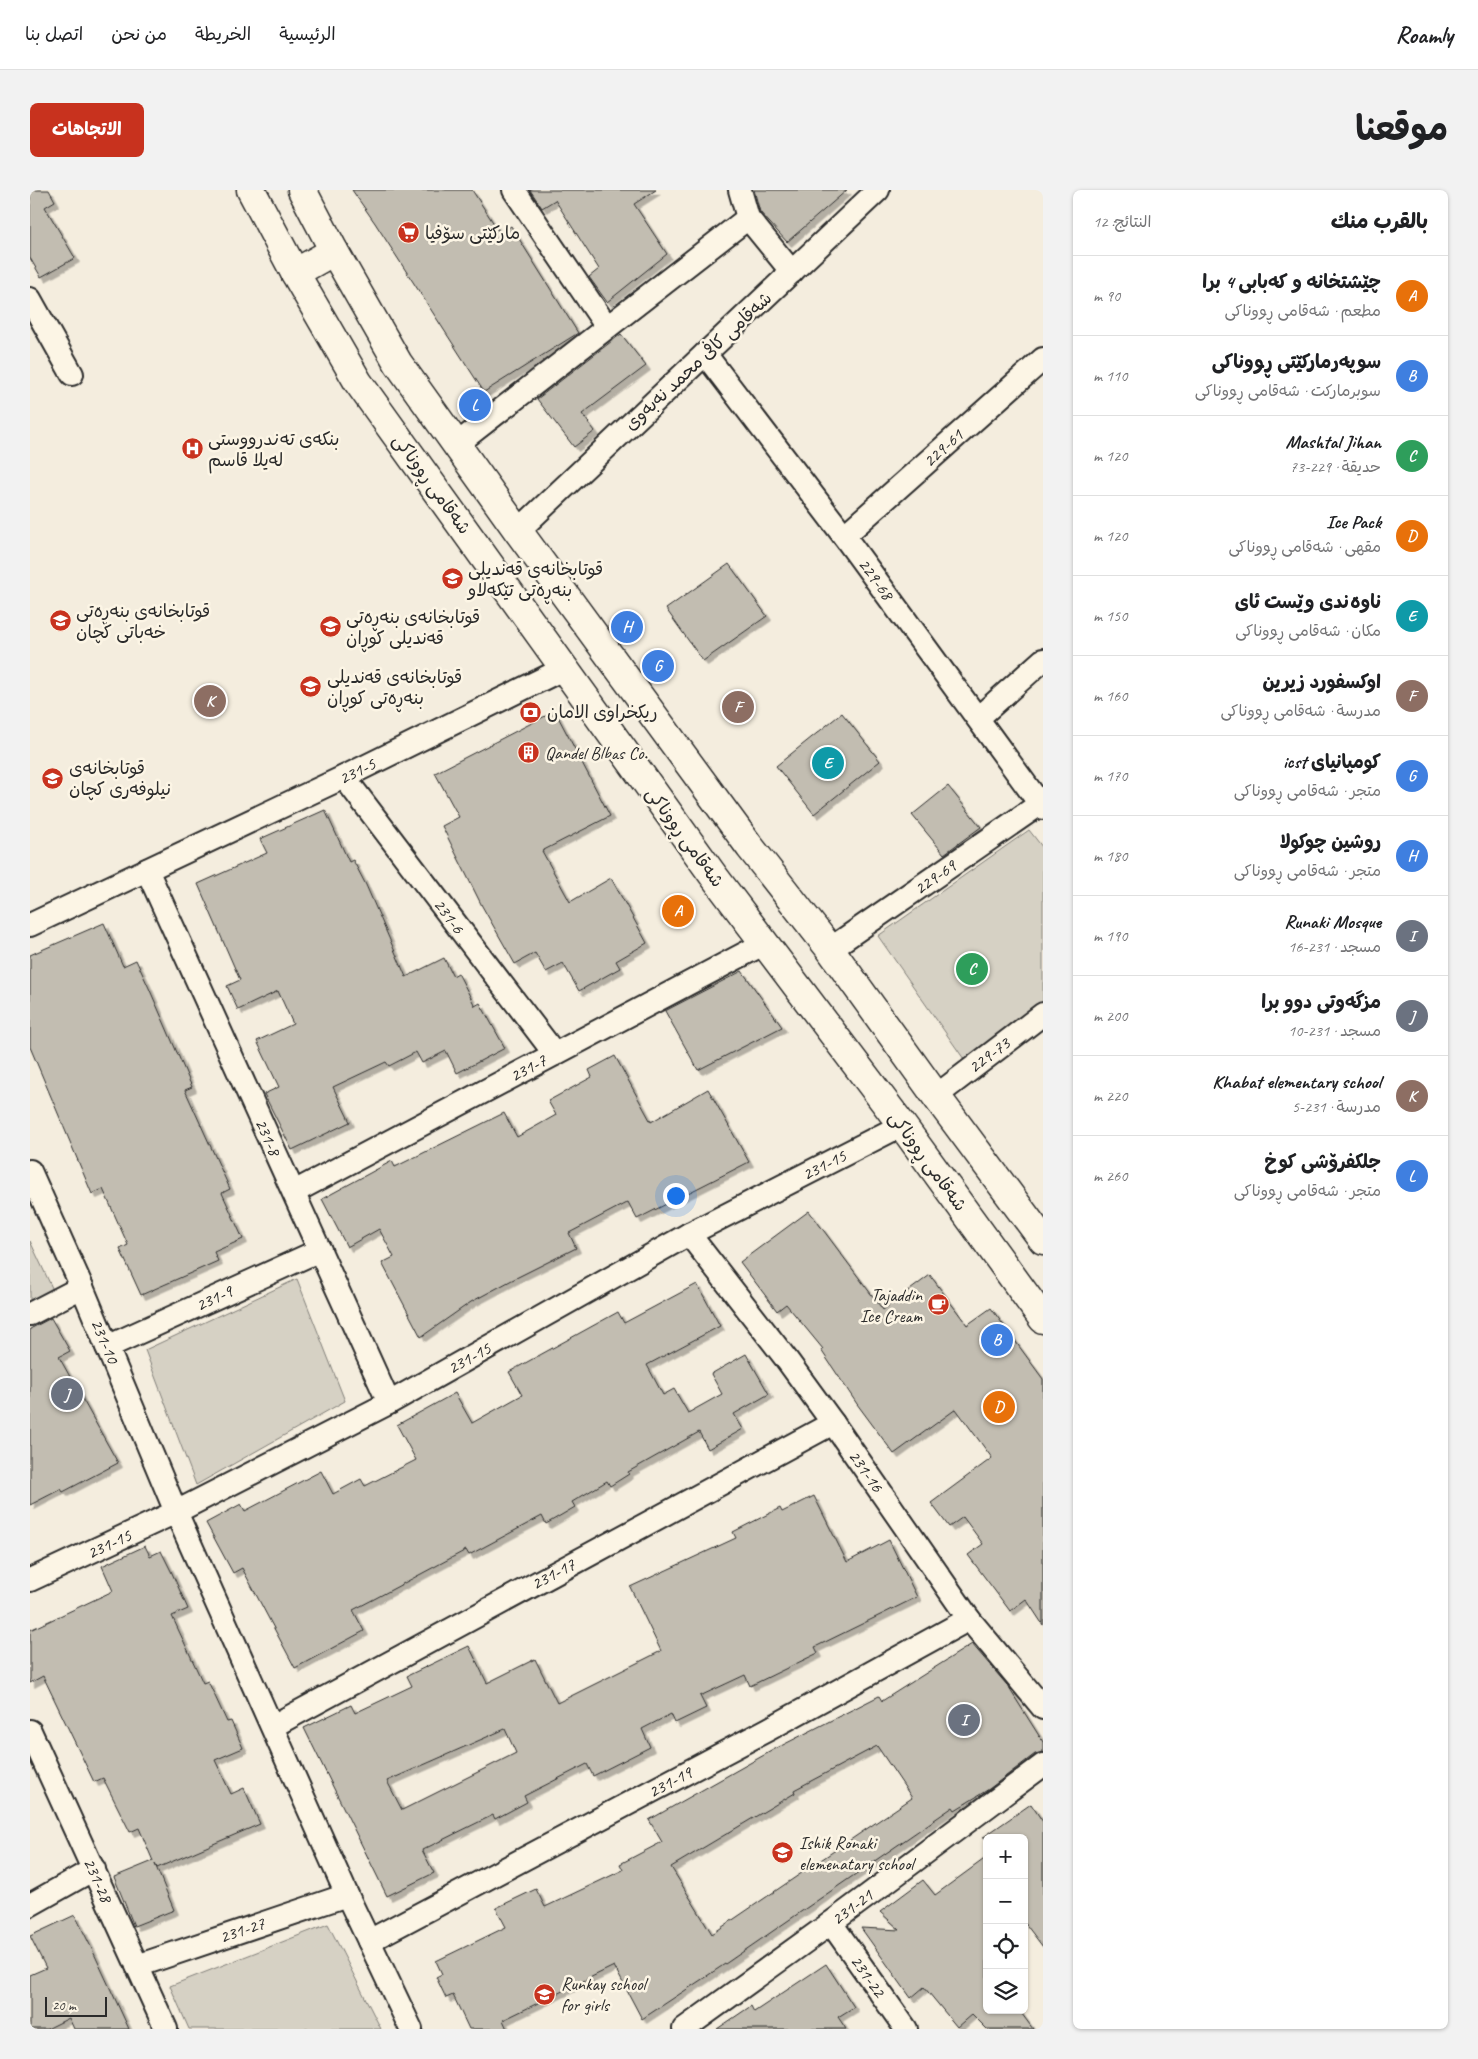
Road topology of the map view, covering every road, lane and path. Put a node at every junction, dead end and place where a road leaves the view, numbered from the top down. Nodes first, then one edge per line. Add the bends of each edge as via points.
1 (251, 190) edge
2 (302, 190) edge
3 (514, 190) edge
4 (740, 190) edge
5 (878, 190) edge
6 (748, 218) junction
7 (334, 251) junction
8 (792, 272) junction
9 (295, 273) junction
10 (30, 299) edge
11 (607, 327) junction
12 (705, 354) junction
13 (1043, 359) edge
14 (72, 374) dead end
15 (457, 444) junction
16 (518, 531) junction
17 (844, 536) junction
18 (1043, 660) edge
19 (565, 668) junction
20 (978, 718) junction
21 (344, 778) junction
22 (1042, 806) edge
23 (147, 870) junction
24 (30, 925) edge
25 (763, 944) junction
26 (830, 950) junction
27 (1043, 1014) edge
28 (554, 1054) junction
29 (936, 1096) junction
30 (902, 1125) junction
31 (30, 1171) edge
32 (294, 1192) junction
33 (689, 1234) junction
34 (1043, 1240) edge
35 (320, 1250) junction
36 (82, 1287) junction
37 (30, 1314) edge
38 (1043, 1319) edge
39 (107, 1347) junction
40 (389, 1403) junction
41 (833, 1423) junction
42 (176, 1512) junction
43 (30, 1580) edge
44 (969, 1619) junction
45 (1043, 1708) edge
46 (273, 1726) junction
47 (30, 1731) edge
48 (1043, 1766) edge
49 (94, 1870) junction
50 (347, 1895) junction
51 (30, 1905) edge
52 (831, 1923) junction
53 (369, 1941) junction
54 (137, 1966) junction
55 (166, 2029) edge
56 (411, 2029) edge
57 (684, 2029) edge
58 (906, 2029) edge

1 - 9 main road, شەقامی ڕووناکی
2 - 7 main road
3 - 11 street
4 - 6 street
5 - 8 street, شەقامی کافی محمد نەبەوی
6 - 8 street
6 - 11 street
7 - 9 main road
7 - 15 main road via 398,363
8 - 12 street, شەقامی کافی محمد نەبەوی
9 - 19 main road, شەقامی ڕووناکی via 358,382
10 - 14 street
11 - 15 street
12 - 16 street, شەقامی کافی محمد نەبەوی
12 - 17 street, 229-68
13 - 17 street, 229-61
15 - 16 main road
16 - 26 main road via 750,847
17 - 20 street, 229-68
18 - 20 street
19 - 21 street, 231-5
19 - 25 main road, شەقامی ڕووناکی
20 - 22 street, 229-68
21 - 23 street, 231-5
21 - 28 street, 231-6
22 - 26 street, 229-69
23 - 24 street, 231-5
23 - 32 street, 231-8
25 - 28 street, 231-7
25 - 30 main road, شەقامی ڕووناکی
26 - 29 main road
27 - 29 street, 229-73
28 - 32 street, 231-7
29 - 34 main road
30 - 33 street, 231-15
30 - 38 main road, شەقامی ڕووناکی
31 - 36 street, 231-10
32 - 35 street, 231-8
33 - 40 street, 231-15
33 - 41 street, 231-16
35 - 39 street, 231-9
35 - 40 street, 231-8
36 - 37 street
36 - 39 street, 231-10
39 - 42 street, 231-10
40 - 42 street, 231-15
41 - 44 street, 231-16
41 - 46 street, 231-17
42 - 43 street, 231-15
42 - 46 street, 231-10
44 - 45 street, 231-16
44 - 53 street, 231-19 via 770,1729
46 - 50 street, 231-10
47 - 49 street, 231-28
48 - 52 street, 231-21
49 - 51 street
49 - 54 street, 231-28
50 - 53 street, 231-10
50 - 54 street, 231-27
52 - 57 street, 231-21
52 - 58 street, 231-22
53 - 56 street, 231-10
54 - 55 street, 231-28

